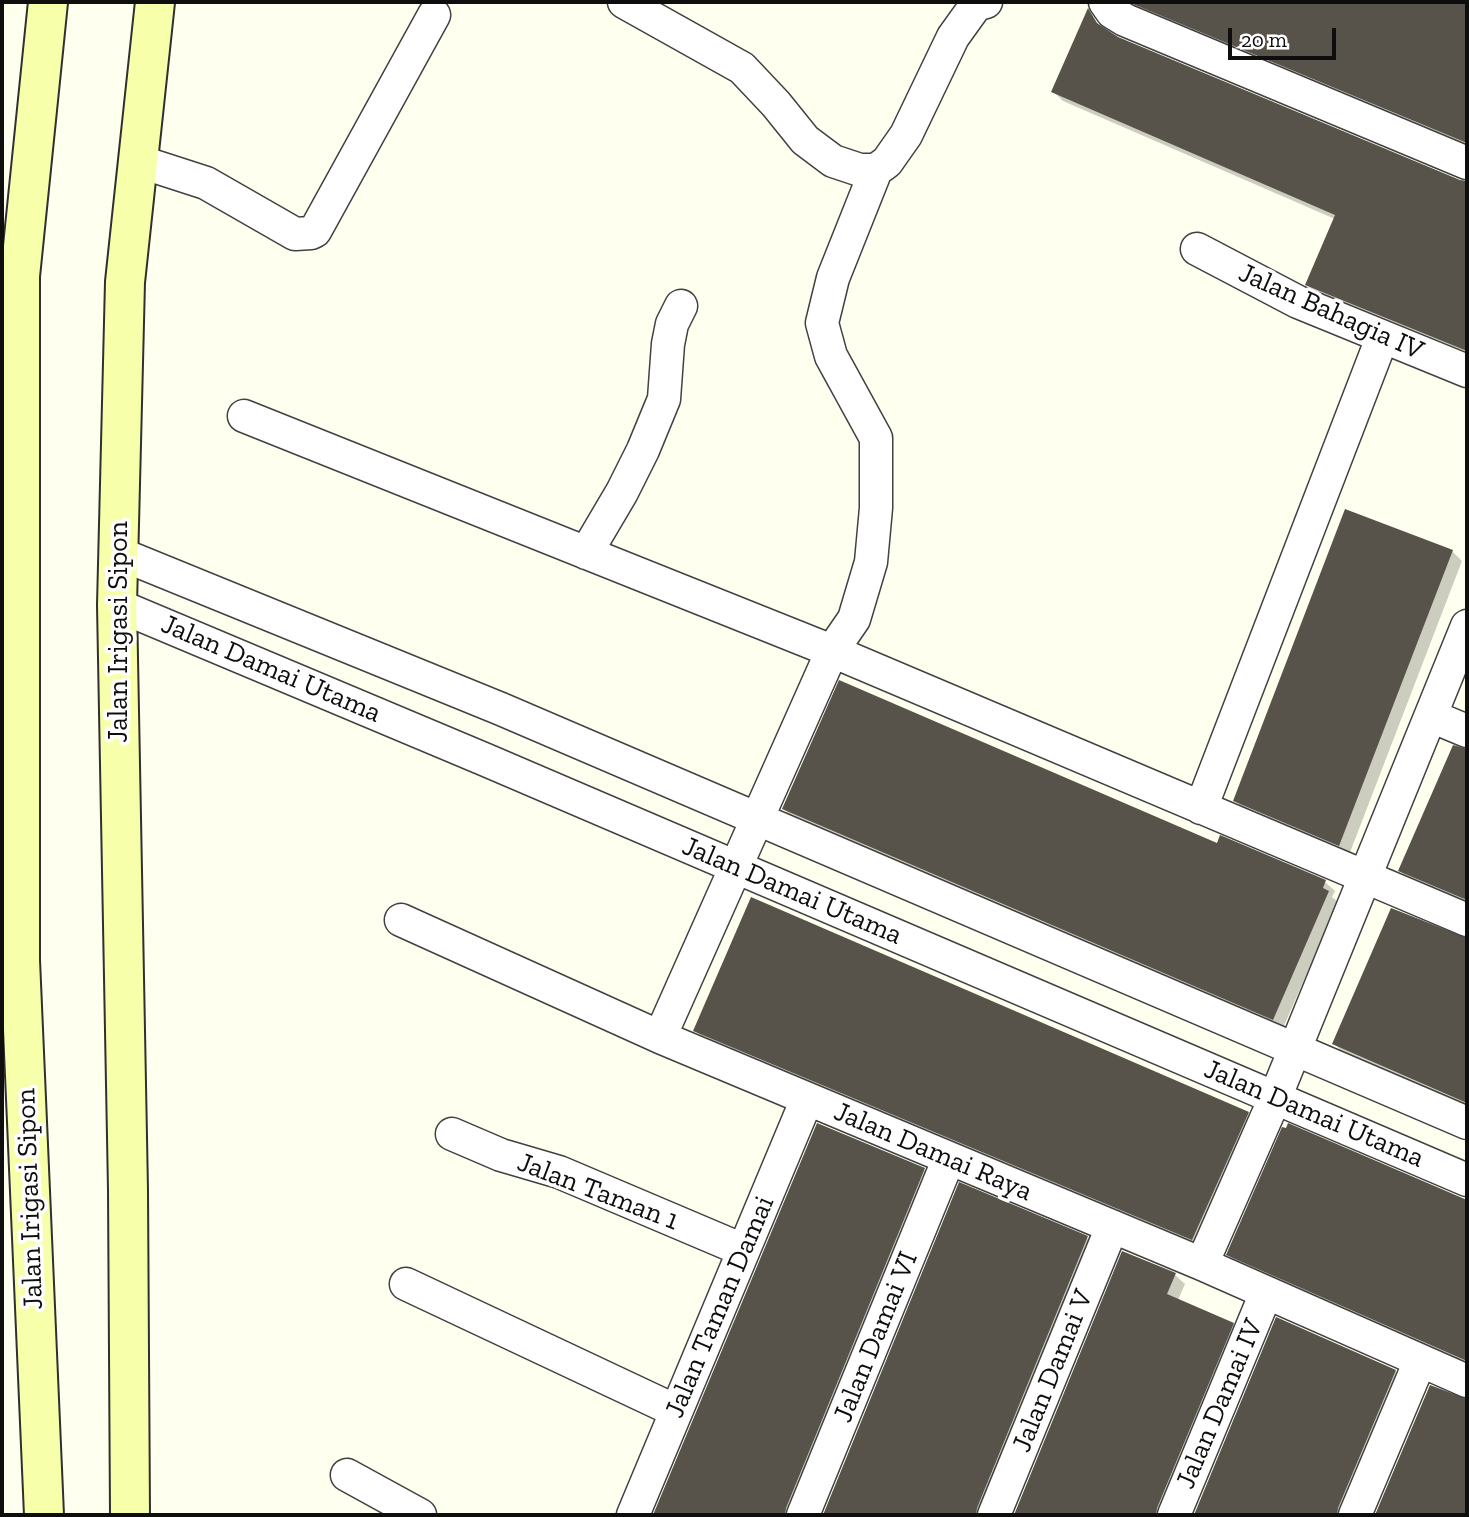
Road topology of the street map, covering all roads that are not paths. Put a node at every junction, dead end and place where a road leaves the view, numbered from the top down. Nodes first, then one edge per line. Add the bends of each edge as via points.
1 (48, 2) edge
2 (155, 2) edge
3 (624, 2) edge
4 (986, 2) edge
5 (1105, 2) edge
6 (434, 15) dead end
7 (138, 162) junction
8 (1467, 163) edge
9 (876, 170) junction
10 (1197, 249) dead end
11 (681, 306) dead end
12 (1382, 338) junction
13 (1467, 371) edge
14 (244, 416) dead end
15 (586, 552) junction
16 (118, 554) junction
17 (117, 605) junction
18 (1467, 626) edge
19 (832, 651) junction
20 (1431, 716) junction
21 (1467, 731) edge
22 (1201, 808) junction
23 (757, 819) junction
24 (736, 867) junction
25 (1365, 877) junction
26 (401, 920) dead end
27 (1467, 920) edge
28 (660, 1037) junction
29 (1294, 1050) junction
30 (1275, 1098) junction
31 (807, 1099) junction
32 (1467, 1123) edge
33 (452, 1134) dead end
34 (949, 1158) junction
35 (1467, 1180) edge
36 (1112, 1227) junction
37 (743, 1250) junction
38 (1202, 1264) junction
39 (406, 1284) dead end
40 (1266, 1293) junction
41 (1420, 1361) junction
42 (1467, 1381) edge
43 (676, 1411) junction
44 (347, 1475) dead end
45 (44, 1515) edge
46 (130, 1515) edge
47 (421, 1515) edge
48 (633, 1515) edge
49 (803, 1515) edge
50 (993, 1515) edge
51 (1174, 1515) edge
52 (1355, 1515) edge

1 - 45 street, Jalan Irigasi Sipon via 20,276 20,960
2 - 7 street, Jalan Irigasi Sipon
3 - 9 street via 742,68 805,140 833,161
4 - 9 street via 976,5 953,37 906,135
5 - 8 street via 1125,20
6 - 7 street via 311,233 295,234 206,183
7 - 16 street, Jalan Irigasi Sipon via 125,282
9 - 19 street via 833,278 822,323 831,356 876,438 871,562 854,620
10 - 12 street, Jalan Bahagia IV via 1298,302
11 - 15 street via 668,344 664,399 622,492
12 - 13 street, Jalan Bahagia IV
12 - 22 street
14 - 15 street
15 - 19 street
16 - 17 street, Jalan Irigasi Sipon
16 - 23 street, Jalan Damai Utama via 501,709
17 - 24 street, Jalan Damai Utama
17 - 46 street, Jalan Irigasi Sipon
18 - 20 street
19 - 22 street
19 - 23 street
20 - 21 street
20 - 25 street
22 - 25 street
23 - 24 street
23 - 29 street, Jalan Damai Utama
24 - 28 street
24 - 30 street, Jalan Damai Utama
25 - 27 street
25 - 29 street
26 - 28 street, Jalan Damai Raya
28 - 31 street, Jalan Damai Raya
29 - 30 street
29 - 32 street, Jalan Damai Utama
30 - 35 street, Jalan Damai Utama
30 - 38 street
31 - 34 street, Jalan Damai Raya
31 - 37 street, Jalan Taman Damai
33 - 37 street, Jalan Taman 1 via 559,1172
34 - 36 street, Jalan Damai Raya
34 - 49 street, Jalan Damai VI
36 - 38 street, Jalan Damai Raya
36 - 50 street, Jalan Damai V
37 - 43 street, Jalan Taman Damai
38 - 40 street, Jalan Damai Raya
39 - 43 street
40 - 41 street, Jalan Damai Raya
40 - 51 street, Jalan Damai IV
41 - 42 street, Jalan Damai Raya
41 - 52 street
43 - 48 street, Jalan Taman Damai
44 - 47 street

